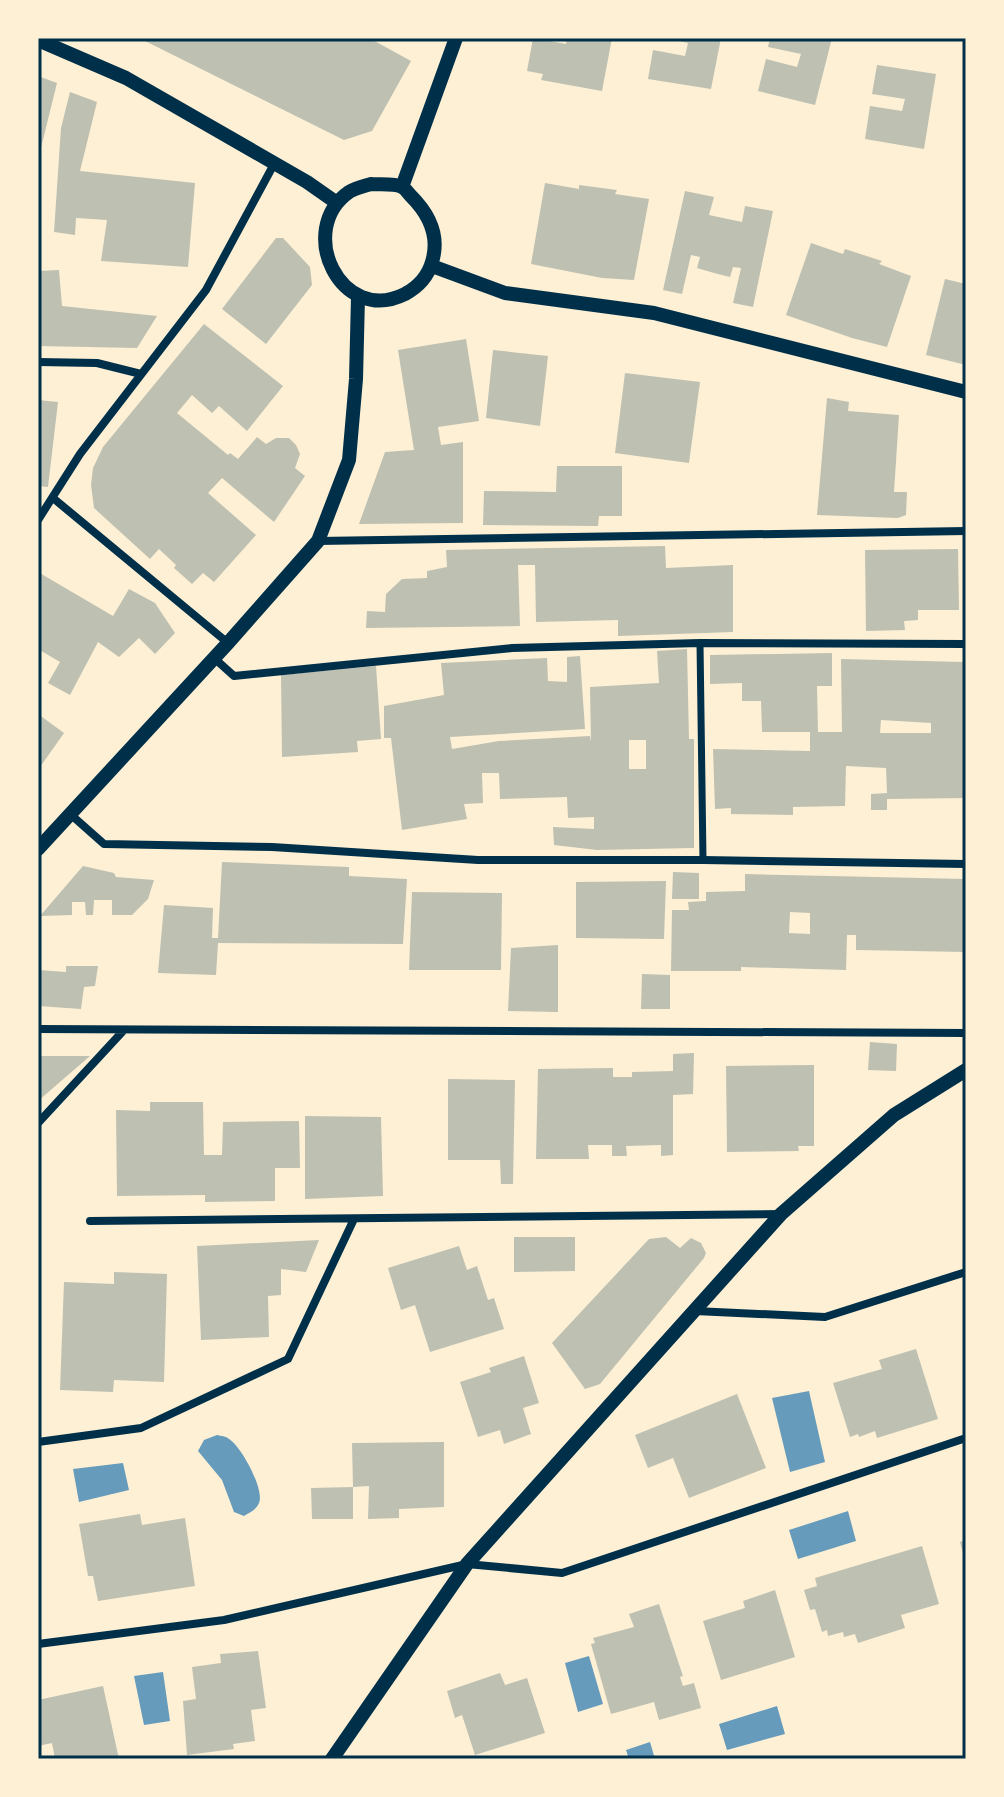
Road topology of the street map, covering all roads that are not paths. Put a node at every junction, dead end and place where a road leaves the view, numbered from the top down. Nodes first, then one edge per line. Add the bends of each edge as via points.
1 (456, 38) edge
2 (38, 40) edge
3 (274, 164) junction
4 (402, 187) junction
5 (337, 203) junction
6 (432, 266) junction
7 (358, 297) junction
8 (38, 362) edge
9 (141, 374) junction
10 (966, 392) edge
11 (53, 498) junction
12 (38, 520) edge
13 (966, 531) edge
14 (318, 541) junction
15 (228, 643) junction
16 (700, 643) junction
17 (966, 644) edge
18 (214, 658) junction
19 (69, 813) junction
20 (38, 849) edge
21 (703, 860) junction
22 (966, 864) edge
23 (38, 1029) edge
24 (124, 1030) junction
25 (966, 1033) edge
26 (966, 1070) edge
27 (38, 1123) edge
28 (781, 1214) junction
29 (354, 1219) junction
30 (90, 1221) dead end
31 (966, 1272) edge
32 (695, 1311) junction
33 (966, 1438) edge
34 (38, 1442) edge
35 (467, 1564) junction
36 (38, 1644) edge
37 (332, 1759) edge

1 - 4 street
2 - 3 street via 126,78
3 - 5 street
3 - 9 street via 206,290
4 - 5 street via 371,184 350,191
4 - 6 street via 422,206 434,232
5 - 7 street via 325,236 326,253 342,284
6 - 7 street via 423,281 395,299
6 - 10 street via 505,293 654,313
7 - 14 street via 349,460
8 - 9 street via 97,363
9 - 11 street
11 - 12 street
11 - 15 street
13 - 14 street
14 - 15 street
15 - 18 street
16 - 17 street
16 - 18 street via 512,648 234,676
16 - 21 street
18 - 19 street
19 - 20 street
19 - 21 street via 104,844 272,847 478,860
21 - 22 street
23 - 24 street
24 - 25 street
24 - 27 street
26 - 28 street via 894,1115
28 - 29 street
28 - 32 street
29 - 30 street
29 - 34 street via 288,1359 141,1428
31 - 32 street via 825,1317
32 - 35 street
33 - 35 street via 562,1573
35 - 36 street via 224,1620
35 - 37 street

